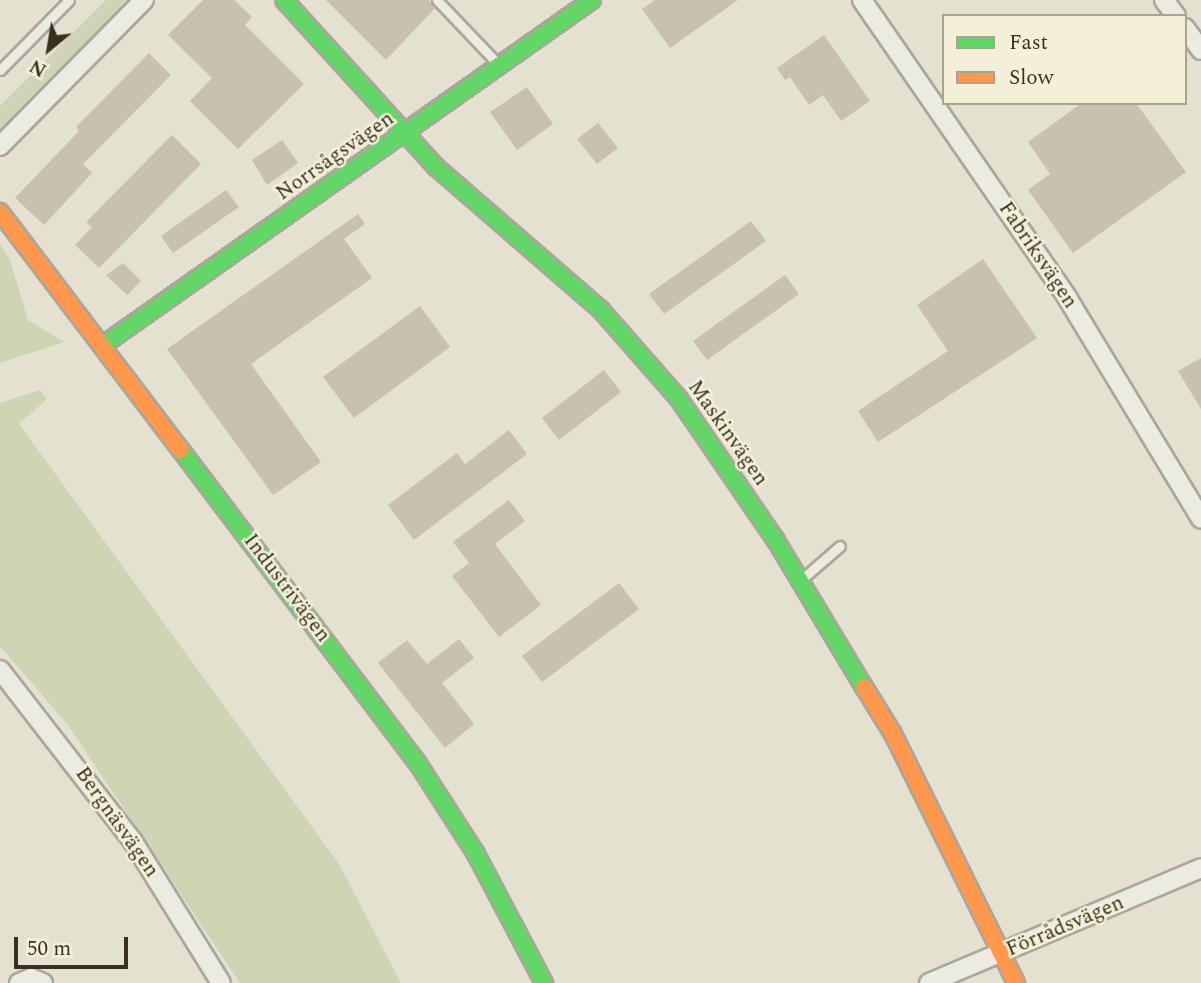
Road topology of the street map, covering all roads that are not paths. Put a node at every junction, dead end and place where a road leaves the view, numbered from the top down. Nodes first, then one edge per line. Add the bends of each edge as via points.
1 (69, 0) edge
2 (144, 0) edge
3 (284, 0) edge
4 (437, 0) edge
5 (592, 0) edge
6 (862, 0) edge
7 (1187, 31) edge
8 (1201, 50) edge
9 (499, 65) junction
10 (0, 71) edge
11 (404, 133) junction
12 (0, 146) edge
13 (0, 212) edge
14 (103, 345) junction
15 (1201, 519) edge
16 (840, 546) dead end
17 (801, 581) junction
18 (0, 670) edge
19 (1201, 868) edge
20 (1002, 953) junction
21 (19, 983) edge
22 (43, 983) edge
23 (221, 983) edge
24 (544, 983) edge
25 (929, 983) edge
26 (1016, 983) edge

1 - 10 lane
2 - 12 street
3 - 11 street, Maskinvägen
4 - 9 lane
5 - 9 street, Norrsågsvägen
6 - 15 street, Fabriksvägen via 1068,299
7 - 8 street
9 - 11 street, Norrsågsvägen
11 - 14 street, Norrsågsvägen
11 - 17 street, Maskinvägen via 497,222 601,310 652,364 729,469
13 - 14 street, Industrivägen
14 - 24 street, Industrivägen via 418,762 476,854
16 - 17 lane
17 - 20 street, Maskinvägen via 893,734
18 - 23 street, Bergnäsvägen via 132,839
19 - 20 street, Förrådsvägen
20 - 25 street, Förrådsvägen
20 - 26 street, Maskinvägen
21 - 22 street via 31,978

